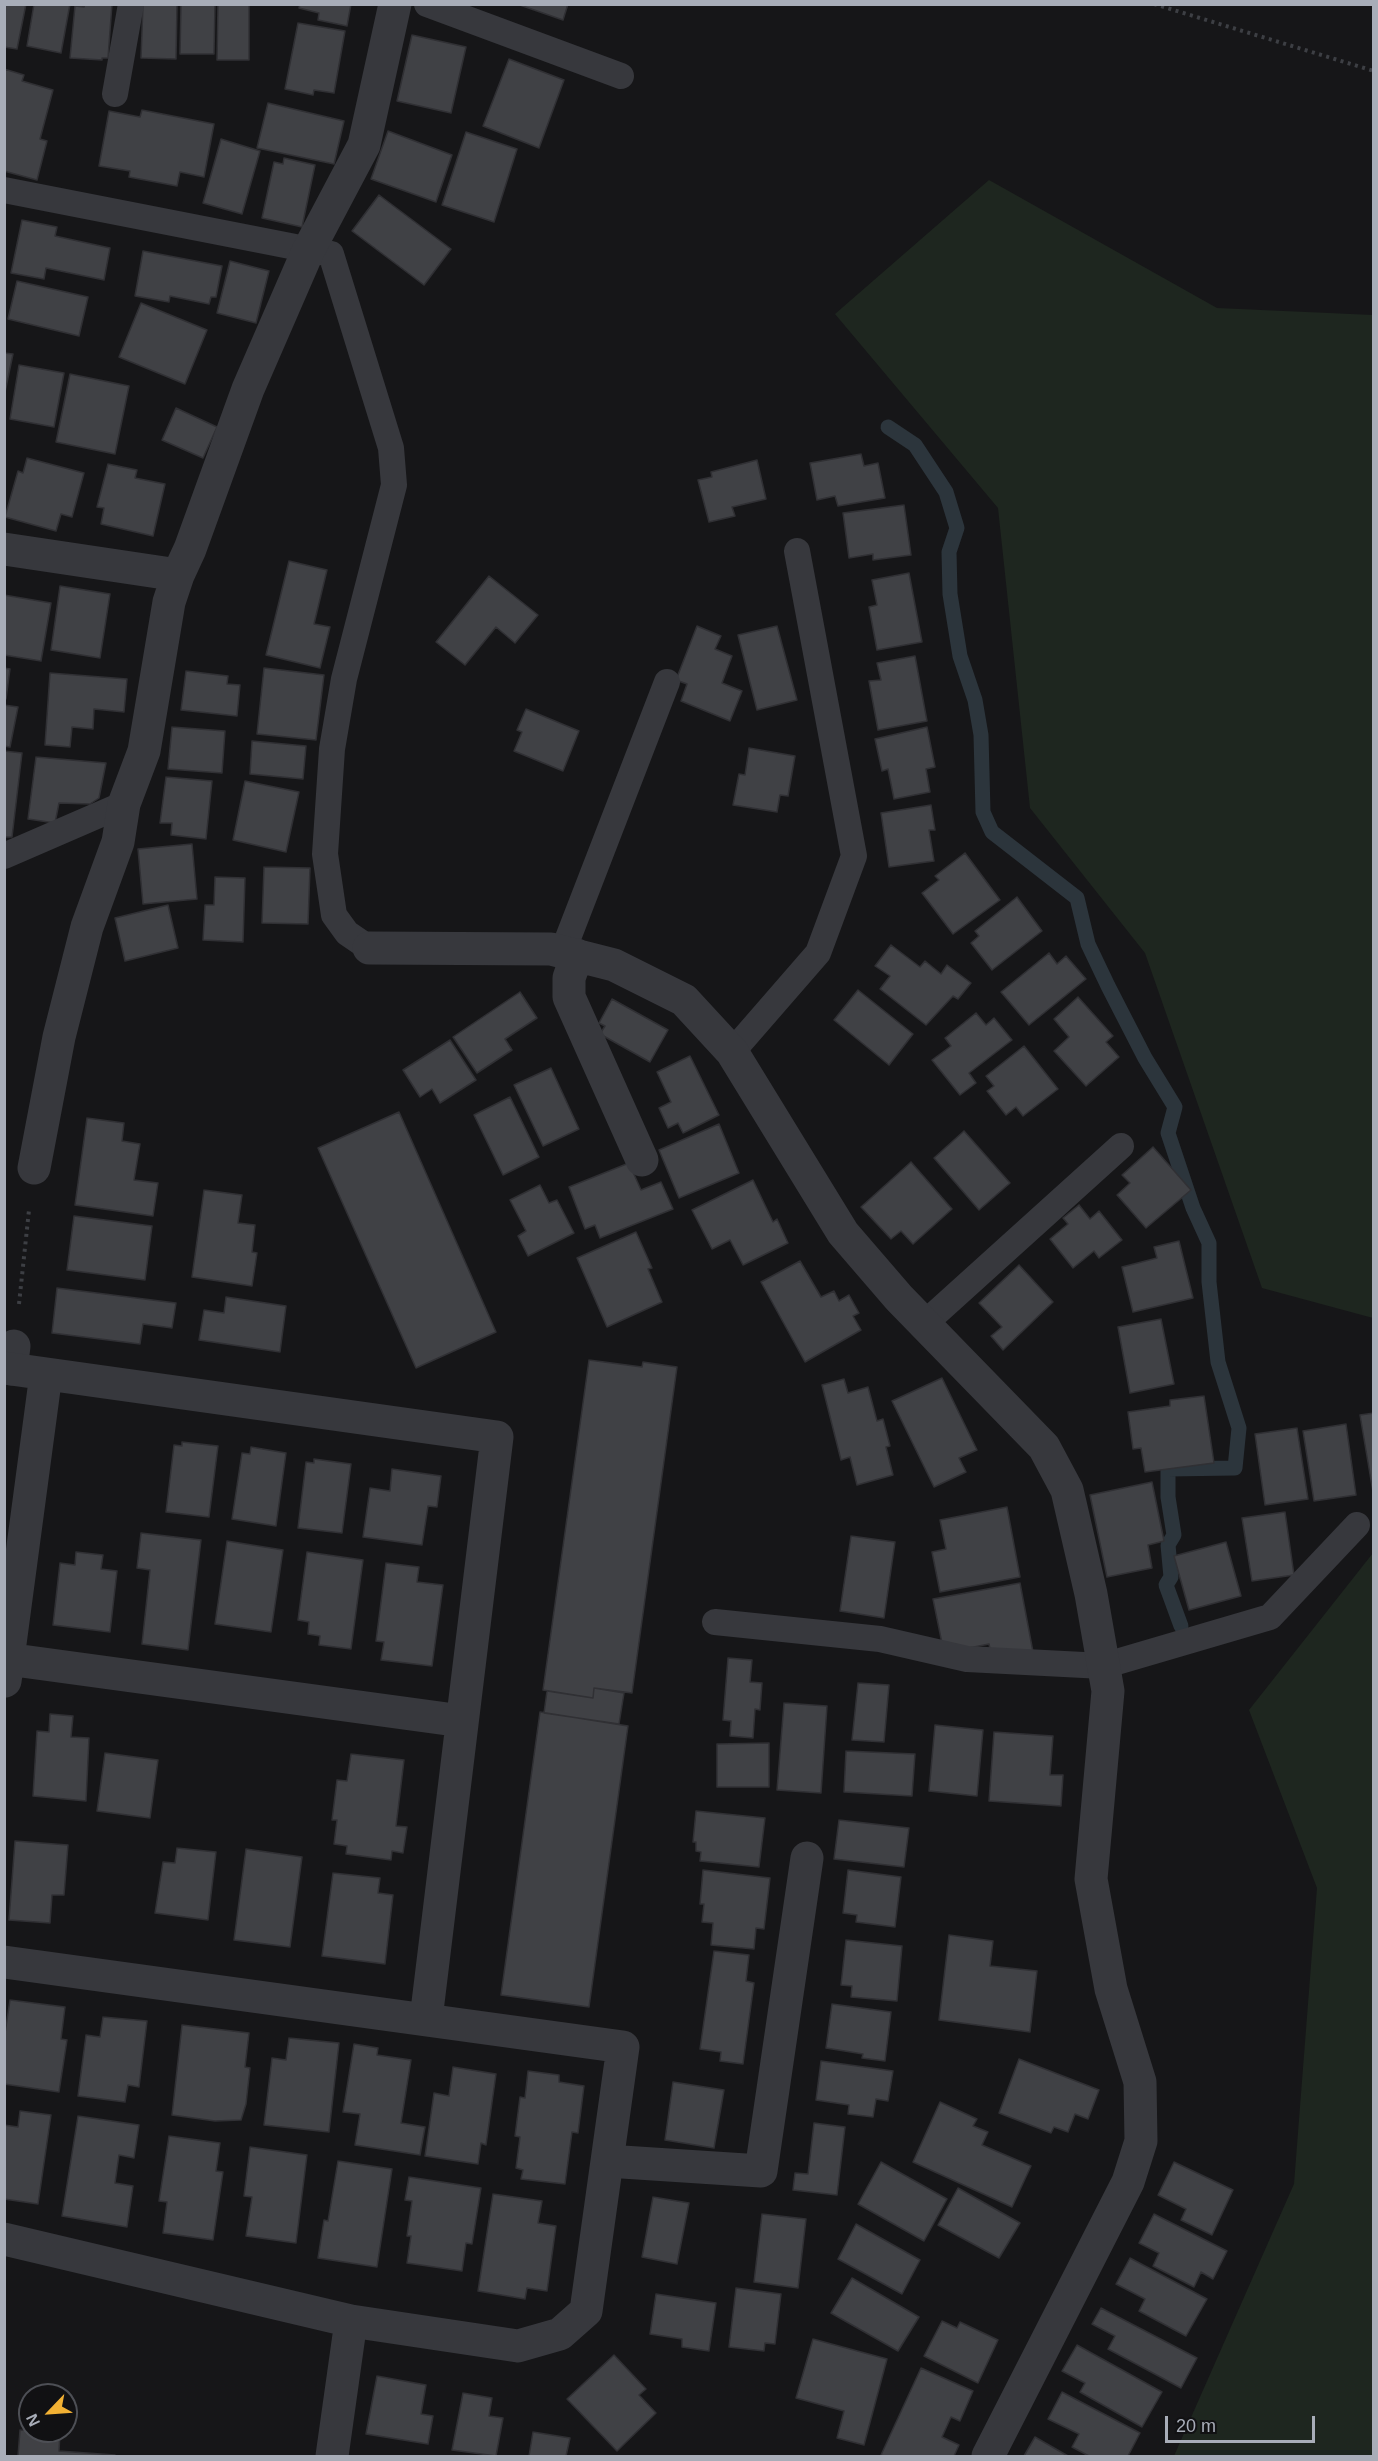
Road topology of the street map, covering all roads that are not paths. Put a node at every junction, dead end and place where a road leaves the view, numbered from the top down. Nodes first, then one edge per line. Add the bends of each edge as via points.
1 (131, 4) edge
2 (395, 4) edge
3 (427, 4) edge
4 (621, 76) dead end
5 (115, 94) dead end
6 (4, 190) edge
7 (308, 251) junction
8 (4, 549) edge
9 (796, 551) dead end
10 (178, 575) junction
11 (667, 682) dead end
12 (124, 804) junction
13 (4, 856) edge
14 (369, 948) joint
15 (570, 953) junction
16 (732, 1052) junction
17 (1121, 1146) dead end
18 (642, 1160) dead end
19 (33, 1178) road end
20 (924, 1324) junction
21 (10, 1361) edge
22 (46, 1374) junction
23 (1357, 1525) dead end
24 (715, 1622) dead end
25 (1103, 1666) junction
26 (6, 1670) edge
27 (462, 1721) junction
28 (807, 1858) dead end
29 (4, 1962) edge
30 (426, 2019) junction
31 (607, 2161) junction
32 (4, 2239) edge
33 (351, 2320) junction
34 (332, 2457) edge
35 (988, 2457) edge

1 - 5 lane
2 - 7 street via 364,145
3 - 4 lane
6 - 7 lane
7 - 10 street via 248,389
7 - 14 lane via 331,254 391,448 394,476 344,679 332,749 325,854 334,915 347,933
8 - 10 street
9 - 16 lane via 854,856 818,953
10 - 12 street via 144,750
11 - 15 lane
12 - 13 lane
12 - 19 street via 118,842 87,927 59,1037
14 - 15 street via 551,949
15 - 16 street via 614,965 684,1000
15 - 18 street via 569,997
16 - 20 street via 843,1233
17 - 20 lane
20 - 25 street via 1044,1447 1067,1490
21 - 22 street
22 - 26 street
22 - 27 street via 497,1437
23 - 25 lane via 1270,1617
24 - 25 lane via 880,1639 967,1659
25 - 35 street via 1107,1691 1091,1878 1112,1989 1140,2082 1141,2140 1128,2182
26 - 27 street
27 - 30 street
28 - 31 street via 761,2171
29 - 30 street
30 - 31 street via 623,2047
31 - 33 street via 586,2312 560,2334 518,2346
32 - 33 street
33 - 34 street

